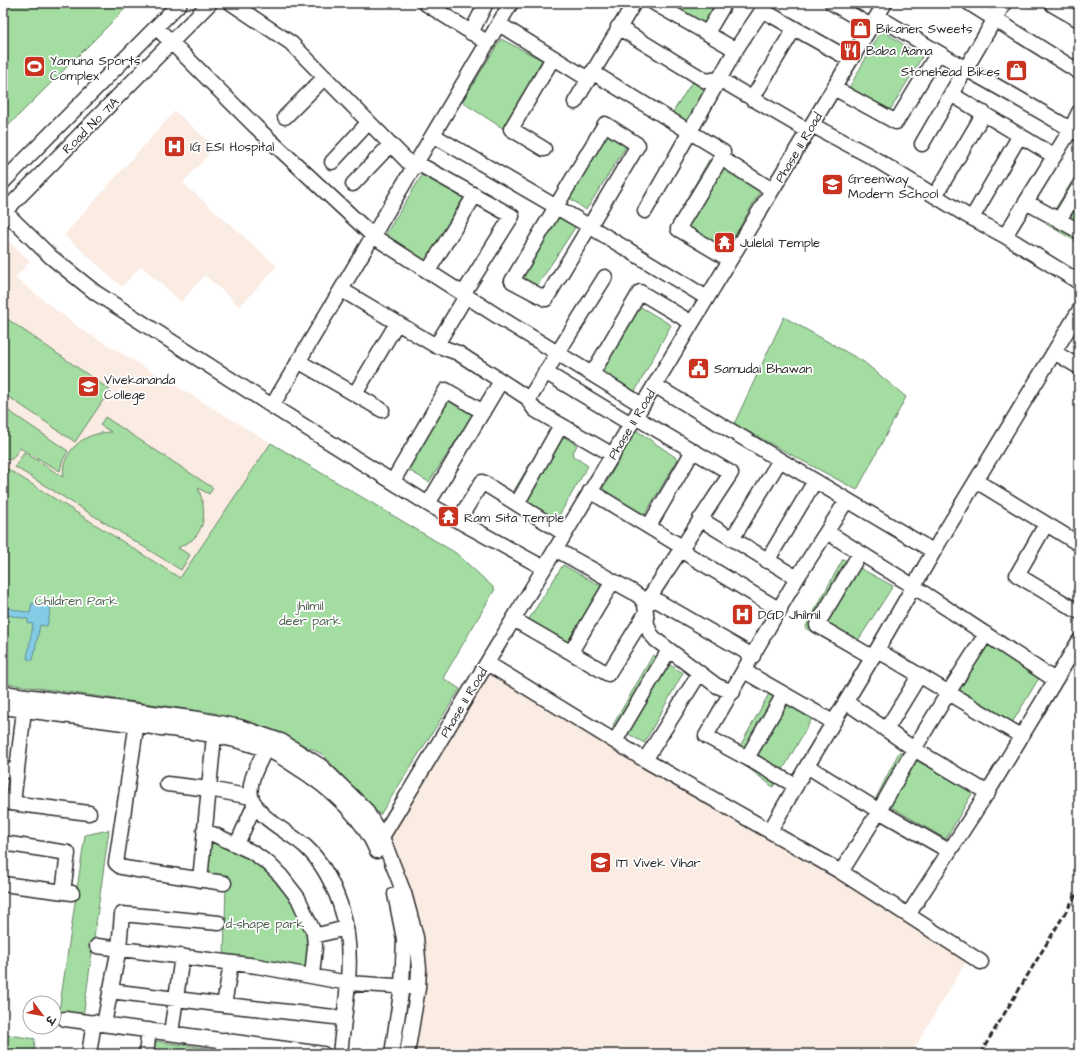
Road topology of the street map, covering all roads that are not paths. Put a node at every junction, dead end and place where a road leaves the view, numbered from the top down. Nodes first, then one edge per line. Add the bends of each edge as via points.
1 (180, 3) edge
2 (210, 3) edge
3 (231, 3) edge
4 (425, 3) edge
5 (486, 3) edge
6 (511, 3) edge
7 (654, 3) edge
8 (725, 3) edge
9 (832, 3) edge
10 (885, 3) edge
11 (969, 3) edge
12 (1004, 3) edge
13 (1055, 3) edge
14 (629, 4) edge
15 (762, 6) edge
16 (675, 8) edge
17 (995, 19) junction
18 (1079, 20) edge
19 (874, 21) junction
20 (499, 24) junction
21 (156, 27) junction
22 (618, 27) junction
23 (794, 29) junction
24 (472, 33) junction
25 (707, 33) junction
26 (172, 42) junction
27 (488, 43) junction
28 (736, 50) junction
29 (938, 53) junction
30 (553, 58) junction
31 (851, 60) junction
32 (966, 69) junction
33 (1079, 72) edge
34 (590, 76) junction
35 (325, 77) junction
36 (719, 79) junction
37 (834, 88) junction
38 (951, 94) junction
39 (752, 99) junction
40 (575, 102) dead end
41 (1079, 112) edge
42 (984, 113) junction
43 (285, 117) dead end
44 (369, 122) junction
45 (810, 128) junction
46 (691, 132) junction
47 (1075, 132) edge
48 (433, 135) junction
49 (1020, 135) junction
50 (391, 144) junction
51 (922, 144) dead end
52 (544, 149) dead end
53 (1054, 156) junction
54 (721, 158) junction
55 (332, 162) dead end
56 (415, 166) junction
57 (3, 182) edge
58 (353, 184) dead end
59 (1079, 187) edge
60 (772, 190) junction
61 (474, 195) junction
62 (936, 196) junction
63 (1026, 202) junction
64 (555, 207) junction
65 (645, 211) dead end
66 (3, 212) edge
67 (972, 218) junction
68 (1059, 220) junction
69 (589, 226) junction
70 (1079, 232) edge
71 (373, 236) junction
72 (1005, 236) junction
73 (730, 260) junction
74 (428, 271) junction
75 (605, 277) dead end
76 (1079, 282) edge
77 (342, 290) junction
78 (465, 295) junction
79 (707, 298) junction
80 (1079, 311) edge
81 (397, 323) junction
82 (692, 323) junction
83 (436, 345) junction
84 (557, 352) junction
85 (1054, 352) junction
86 (298, 361) junction
87 (1079, 367) edge
88 (545, 372) junction
89 (592, 374) junction
90 (501, 381) junction
91 (654, 385) junction
92 (355, 394) junction
93 (529, 399) junction
94 (642, 405) junction
95 (272, 406) junction
96 (382, 410) dead end
97 (483, 412) junction
98 (633, 421) junction
99 (561, 424) junction
100 (693, 451) junction
101 (613, 455) junction
102 (780, 460) junction
103 (815, 481) junction
104 (976, 481) junction
105 (393, 482) junction
106 (590, 491) junction
107 (847, 500) junction
108 (428, 504) junction
109 (517, 504) junction
110 (700, 519) junction
111 (458, 521) junction
112 (1046, 524) junction
113 (648, 526) junction
114 (827, 532) junction
115 (565, 534) junction
116 (732, 539) junction
117 (1079, 544) edge
118 (682, 547) junction
119 (555, 549) junction
120 (933, 551) junction
121 (860, 553) junction
122 (768, 561) junction
123 (544, 568) junction
124 (797, 578) junction
125 (613, 581) junction
126 (913, 586) junction
127 (646, 608) junction
128 (780, 610) junction
129 (1079, 612) edge
130 (513, 620) junction
131 (986, 634) junction
132 (1079, 641) edge
133 (669, 650) junction
134 (571, 652) junction
135 (875, 654) junction
136 (753, 656) junction
137 (487, 663) junction
138 (744, 671) junction
139 (699, 674) junction
140 (919, 676) junction
141 (1055, 680) junction
142 (733, 692) junction
143 (948, 693) junction
144 (3, 694) edge
145 (784, 694) junction
146 (846, 702) junction
147 (25, 703) junction
148 (3, 707) edge
149 (139, 711) junction
150 (833, 722) junction
151 (137, 725) junction
152 (886, 730) junction
153 (214, 736) junction
154 (1021, 736) junction
155 (615, 741) junction
156 (914, 749) junction
157 (265, 750) junction
158 (747, 758) junction
159 (645, 760) junction
160 (807, 766) junction
161 (10, 770) edge
162 (167, 784) dead end
163 (796, 786) junction
164 (209, 789) junction
165 (988, 793) junction
166 (253, 800) junction
167 (8, 802) edge
168 (879, 811) junction
169 (89, 813) dead end
170 (204, 830) junction
171 (770, 831) junction
172 (378, 840) junction
173 (3, 843) edge
174 (237, 844) junction
175 (949, 851) junction
176 (841, 872) junction
177 (200, 880) junction
178 (224, 883) dead end
179 (3, 884) edge
180 (908, 915) junction
181 (218, 923) dead end
182 (346, 928) junction
183 (314, 936) junction
184 (97, 946) dead end
185 (119, 948) junction
186 (182, 956) junction
187 (981, 962) dead end
188 (231, 963) junction
189 (312, 976) junction
190 (348, 983) junction
191 (402, 986) junction
192 (418, 988) junction
193 (110, 991) junction
194 (176, 999) junction
195 (224, 1005) junction
196 (343, 1018) junction
197 (65, 1019) dead end
198 (99, 1023) junction
199 (149, 1030) junction
200 (172, 1033) junction
201 (225, 1040) junction
202 (259, 1050) edge
203 (300, 1053) edge
204 (89, 1054) edge
205 (146, 1054) edge
206 (223, 1054) edge
207 (323, 1054) edge
208 (340, 1054) edge
209 (392, 1054) edge
210 (407, 1054) edge

1 - 21 street, Road No 71A
2 - 26 street, Road No 71A
3 - 35 street via 291,43
4 - 24 street
5 - 24 street
6 - 20 street
7 - 16 street
8 - 25 street
9 - 19 street
10 - 19 street, Phase II Road
11 - 17 street
12 - 17 street
13 - 18 street via 1054,5
14 - 22 street
15 - 23 street
15 - 28 street
16 - 25 street
17 - 32 street
17 - 33 street
19 - 29 street
19 - 31 street, Phase II Road
20 - 27 street
20 - 30 street
21 - 26 street
21 - 57 street, Road No 71A
22 - 34 street
22 - 36 street via 706,81
23 - 31 street
23 - 39 street
24 - 27 street
25 - 28 street
26 - 66 street, Road No 71A
26 - 71 street via 256,127
27 - 48 street
28 - 36 street
29 - 32 street
29 - 37 street via 896,122
30 - 34 street
30 - 52 street via 511,129
31 - 37 street, Phase II Road
32 - 38 street
32 - 47 street
34 - 40 street
34 - 46 street
35 - 43 street
35 - 44 street
36 - 39 street
36 - 46 street
37 - 45 street, Phase II Road
38 - 42 street
38 - 51 street
39 - 45 street
41 - 47 street
42 - 49 street
42 - 62 street
44 - 50 street
44 - 55 street
45 - 60 street, Phase II Road
45 - 62 street via 870,156
46 - 54 street via 723,152
46 - 65 street
47 - 53 street
48 - 56 street
48 - 64 street
49 - 53 street
49 - 67 street
50 - 56 street
50 - 58 street
53 - 63 street
54 - 60 street
54 - 73 street via 678,229
56 - 61 street
56 - 71 street
59 - 68 street
60 - 73 street, Phase II Road
61 - 74 street
61 - 78 street via 512,216
62 - 67 street
63 - 68 street
63 - 72 street
64 - 69 street
64 - 69 street via 512,280 546,299
64 - 69 street via 605,124 638,145
66 - 95 street via 51,257 96,293
67 - 72 street
68 - 70 street
69 - 79 street
71 - 74 street
71 - 77 street
72 - 76 street
73 - 79 street, Phase II Road
74 - 78 street
75 - 84 street
77 - 81 street
77 - 86 street
78 - 83 street
78 - 84 street
79 - 82 street, Phase II Road
80 - 85 street
81 - 83 street
81 - 92 street
82 - 89 street via 640,292
82 - 91 street, Phase II Road
83 - 90 street via 458,353
84 - 88 street
84 - 89 street
85 - 87 street
85 - 104 street
86 - 92 street
86 - 95 street
88 - 93 street
88 - 98 street
89 - 94 street
90 - 93 street
90 - 97 street
91 - 94 street, Phase II Road
91 - 102 street
92 - 96 street
93 - 99 street via 536,410
94 - 98 street, Phase II Road
95 - 105 street
97 - 105 street via 446,390
97 - 108 street
98 - 100 street
98 - 101 street, Phase II Road
99 - 101 street
99 - 109 street
100 - 110 street via 731,473
100 - 113 street
101 - 106 street, Phase II Road
102 - 103 street
102 - 116 street
103 - 107 street
103 - 122 street
104 - 112 street
104 - 120 street
105 - 108 street
106 - 113 street
106 - 115 street, Phase II Road
107 - 114 street
107 - 120 street
108 - 111 street
109 - 111 street via 482,482
109 - 115 street
110 - 116 street
110 - 118 street
111 - 123 street
112 - 117 street
112 - 129 street via 1017,575
113 - 118 street
114 - 121 street
114 - 124 street
115 - 119 street, Phase II Road
116 - 122 street
118 - 127 street
118 - 128 street via 682,551
119 - 123 street, Phase II Road
119 - 125 street
120 - 126 street
121 - 126 street
121 - 135 street via 817,625
122 - 124 street
123 - 130 street, Phase II Road
124 - 128 street
125 - 127 street via 640,597
125 - 134 street
126 - 131 street
126 - 135 street
127 - 133 street via 650,633
127 - 134 street via 608,674
127 - 136 street via 656,600
128 - 136 street
130 - 134 street
130 - 137 street, Phase II Road
131 - 141 street
131 - 143 street
132 - 141 street
133 - 139 street
133 - 155 street
135 - 140 street
135 - 146 street
136 - 138 street
137 - 155 street
137 - 172 street, Phase II Road
138 - 142 street
138 - 145 street
139 - 142 street via 717,686
139 - 159 street
140 - 143 street
140 - 152 street
141 - 154 street
142 - 158 street via 706,736
143 - 154 street
143 - 156 street
144 - 147 street
145 - 150 street
145 - 158 street
146 - 150 street
146 - 152 street
147 - 148 street
147 - 149 street
147 - 151 street
147 - 161 street
149 - 151 street
149 - 172 street via 198,718 240,727 281,741 322,767 365,810
150 - 160 street
151 - 153 street
151 - 177 street via 116,863 121,867
152 - 156 street
153 - 157 street
153 - 164 street
154 - 165 street
155 - 159 street
156 - 165 street
156 - 168 street
157 - 166 street via 250,786
157 - 172 street via 313,777 335,795
158 - 163 street
159 - 171 street
160 - 163 street
160 - 168 street
161 - 167 street
162 - 164 street
163 - 171 street
164 - 166 street
164 - 170 street
165 - 175 street
166 - 174 street
166 - 182 street via 259,811 306,847 316,858 340,903
167 - 169 street
168 - 175 street
168 - 176 street
170 - 174 street
170 - 177 street
171 - 176 street
172 - 191 street via 396,895 404,939
172 - 192 street via 404,893 416,937
173 - 179 street via 68,853 68,892
174 - 183 street via 258,856 281,876 298,898
175 - 180 street
176 - 180 street
177 - 178 street
180 - 187 street
181 - 185 street via 122,914
182 - 183 street
182 - 190 street
183 - 189 street
184 - 185 street
185 - 186 street
185 - 193 street
186 - 188 street
186 - 194 street
188 - 189 street
188 - 195 street
189 - 190 street
190 - 191 street
190 - 196 street
191 - 192 street
191 - 209 street
192 - 210 street
193 - 194 street
193 - 198 street
194 - 195 street
194 - 200 street
195 - 196 street
196 - 208 street
197 - 198 street
198 - 199 street
198 - 204 street
199 - 200 street
199 - 205 street
200 - 201 street
201 - 202 street
201 - 206 street
202 - 203 street
203 - 207 street

